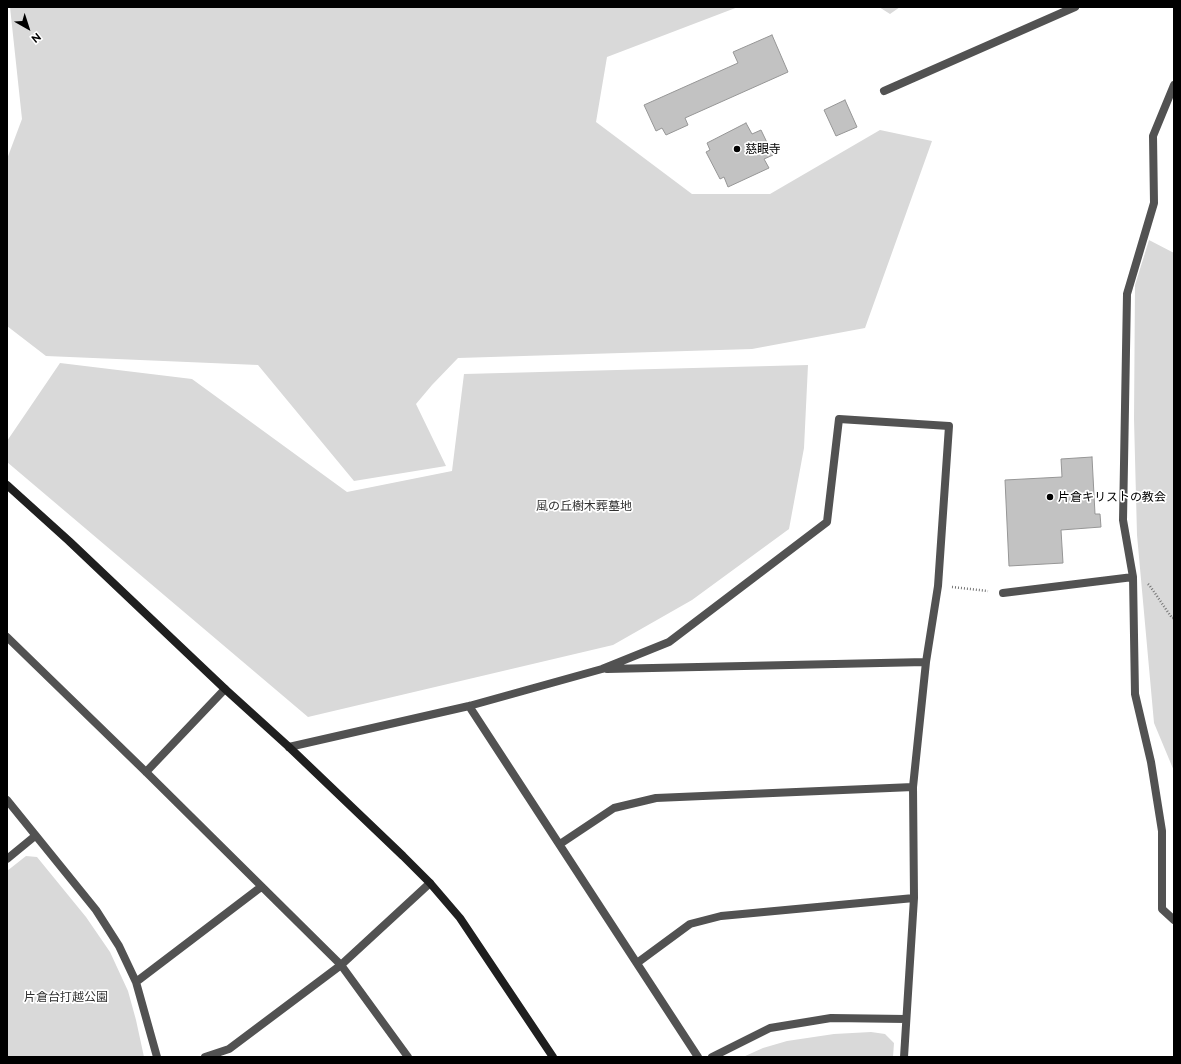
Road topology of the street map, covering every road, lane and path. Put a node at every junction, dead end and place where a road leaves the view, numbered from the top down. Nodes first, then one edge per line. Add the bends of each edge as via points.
1 (1075, 7) edge
2 (1173, 88) edge
3 (884, 92) dead end
4 (7, 485) edge
5 (1133, 577) junction
6 (938, 586) junction
7 (1003, 593) joint
8 (1174, 618) edge
9 (7, 637) edge
10 (926, 662) junction
11 (602, 669) junction
12 (225, 689) junction
13 (469, 706) junction
14 (289, 747) junction
15 (146, 772) junction
16 (913, 786) junction
17 (7, 800) edge
18 (35, 836) junction
19 (560, 844) junction
20 (7, 859) edge
21 (430, 883) junction
22 (261, 886) junction
23 (914, 898) junction
24 (1174, 920) edge
25 (637, 963) junction
26 (341, 965) junction
27 (136, 982) junction
28 (906, 1019) junction
29 (157, 1057) edge
30 (205, 1057) edge
31 (407, 1057) edge
32 (553, 1057) edge
33 (698, 1057) edge
34 (712, 1057) edge
35 (904, 1057) edge

1 - 3 street
2 - 5 street via 1153,136 1154,203 1127,294 1123,520
4 - 12 street
5 - 7 street
5 - 8 path via 1150,586
5 - 24 street via 1134,694 1151,762 1162,831 1162,909
6 - 7 path
6 - 10 street
6 - 11 street via 949,426 839,419 827,522 669,642
9 - 15 street
10 - 11 street
10 - 16 street
11 - 13 street
12 - 14 street
12 - 15 street
13 - 14 street
13 - 19 street
14 - 21 street
15 - 22 street
16 - 19 street via 656,798 614,808
16 - 23 street
17 - 18 street
18 - 20 street
18 - 27 street via 96,910 119,946
19 - 25 street
21 - 26 street
21 - 32 street via 460,918
22 - 26 street
22 - 27 street
23 - 25 street via 721,916 690,924
23 - 28 street
25 - 33 street
26 - 30 street via 229,1049
26 - 31 street
27 - 29 street
28 - 34 street via 831,1018 770,1028
28 - 35 street

